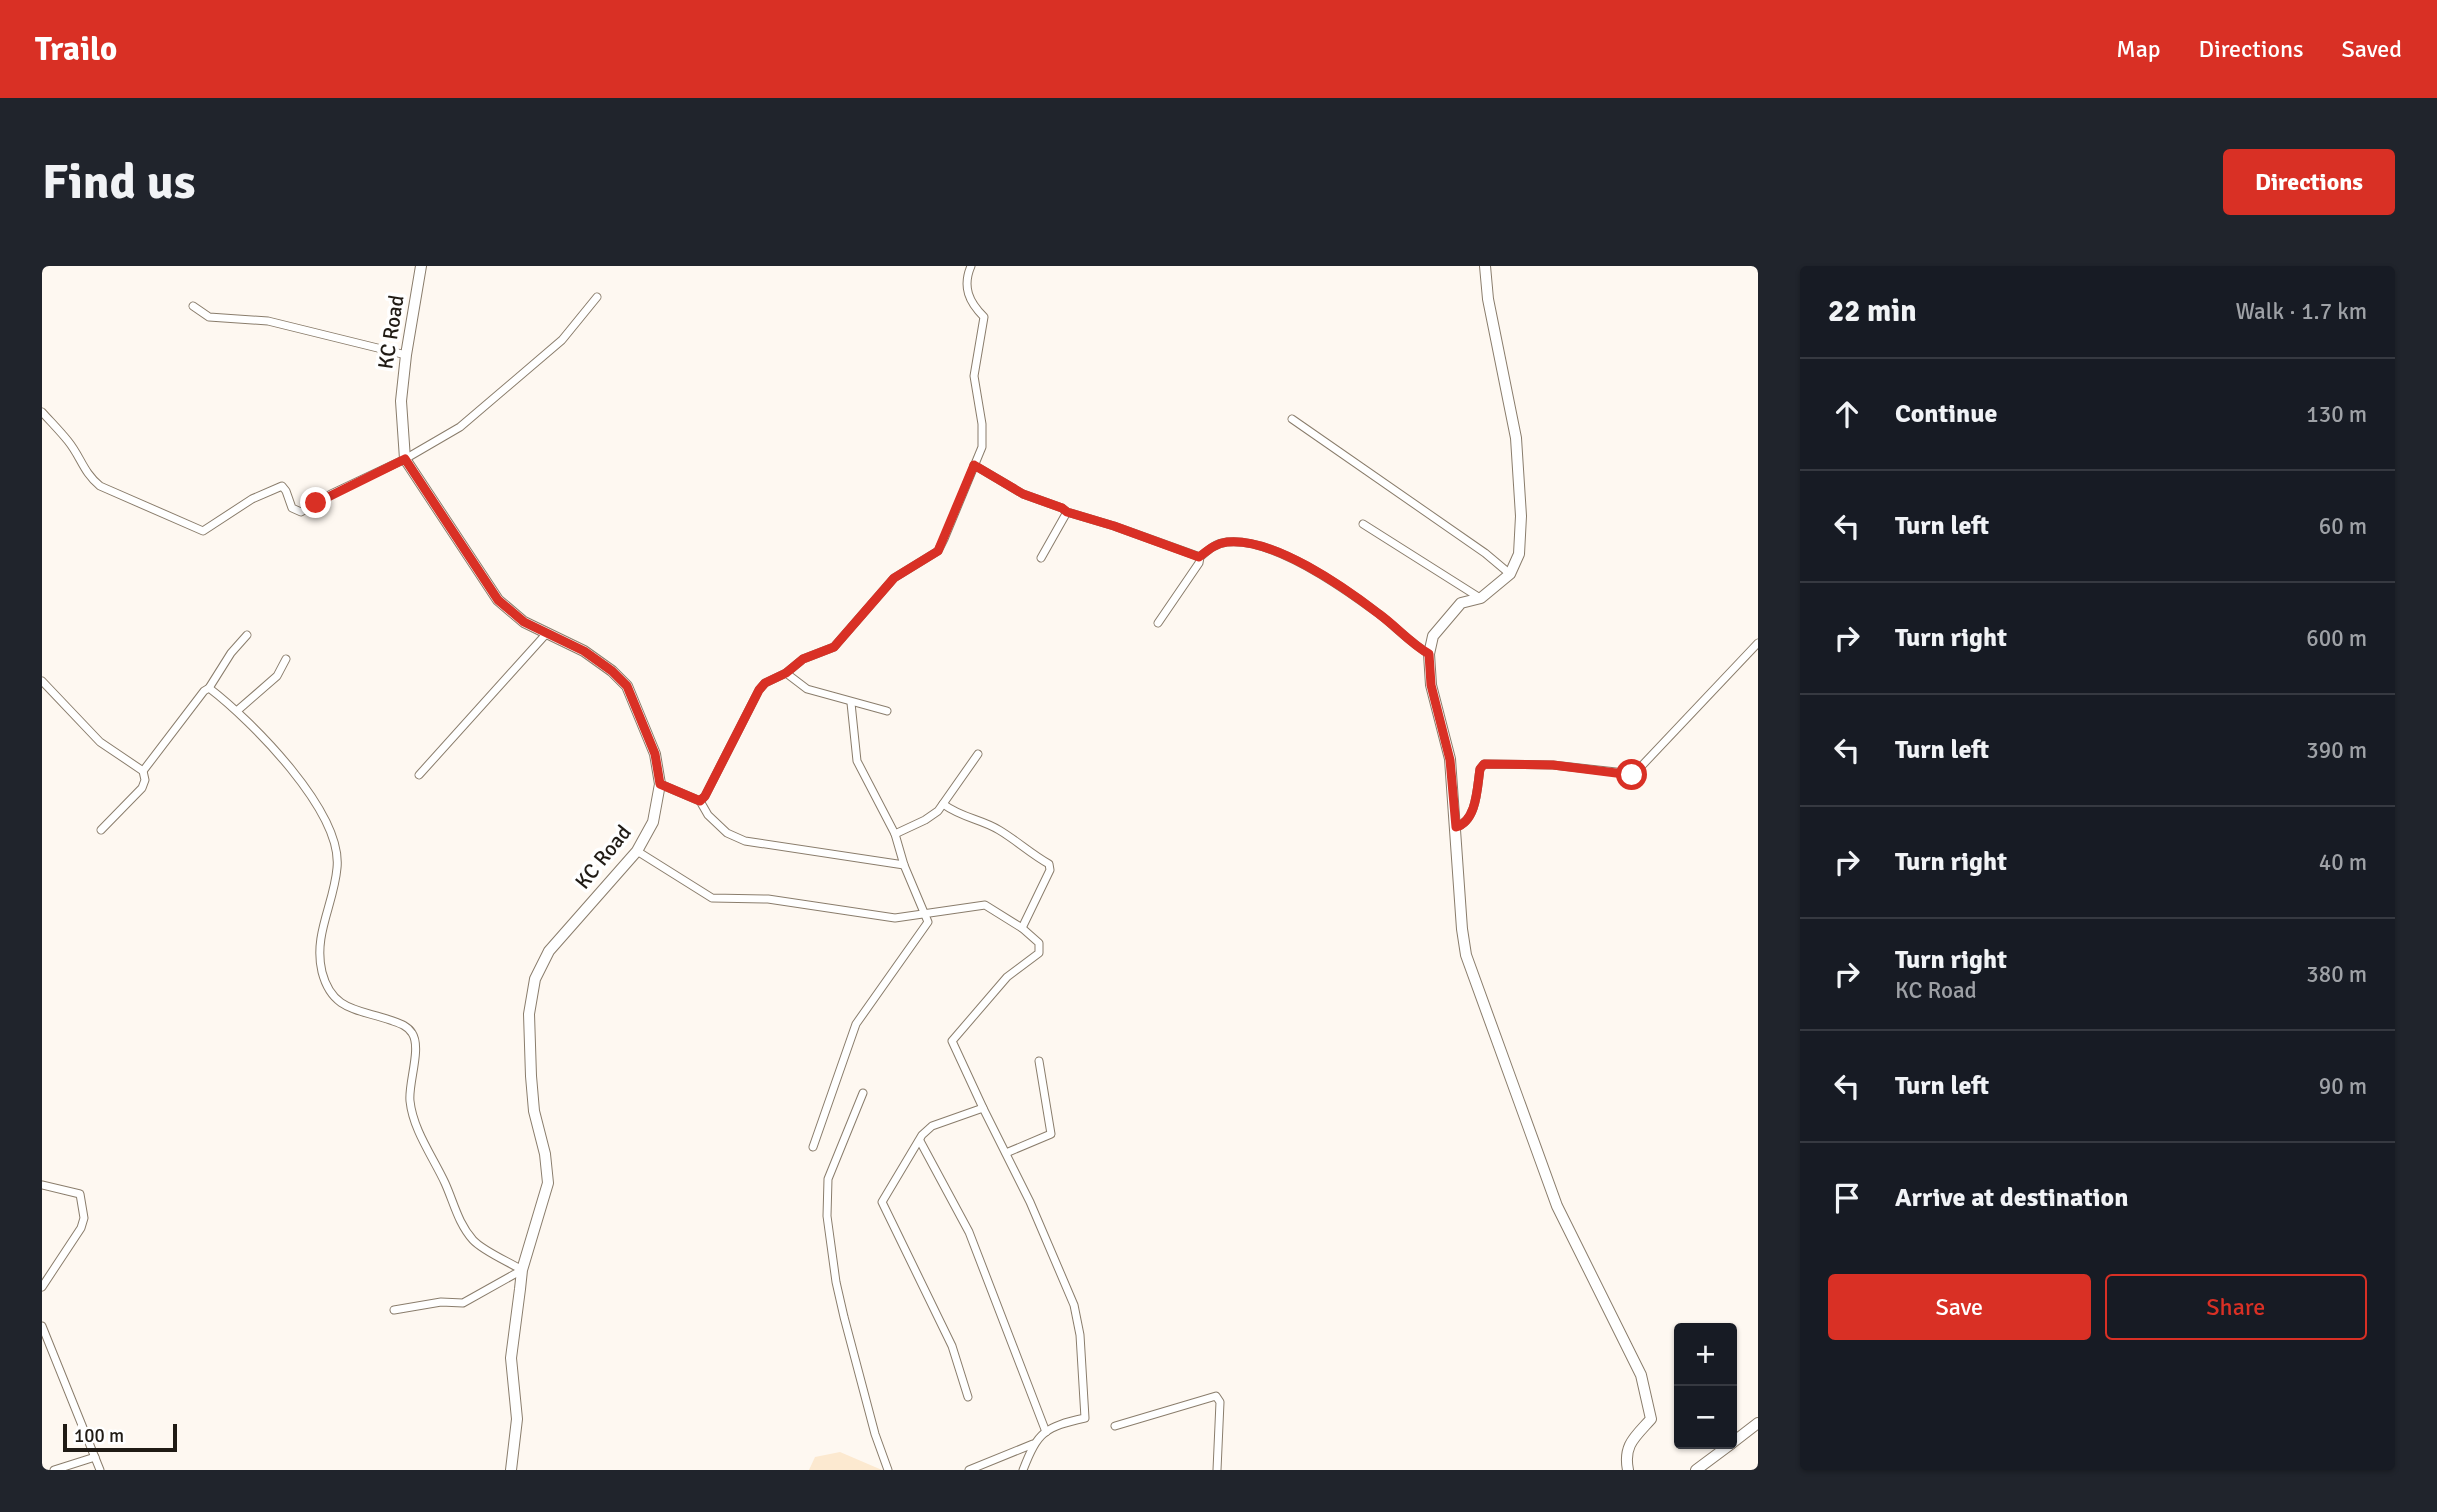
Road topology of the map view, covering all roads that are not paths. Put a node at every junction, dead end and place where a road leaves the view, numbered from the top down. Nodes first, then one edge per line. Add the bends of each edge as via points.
1 (421, 266) edge
2 (971, 266) edge
3 (1485, 266) edge
4 (597, 297) dead end
5 (193, 306) dead end
6 (406, 355) junction
7 (42, 412) edge
8 (1292, 419) dead end
9 (405, 459) junction
10 (974, 465) junction
11 (1067, 512) junction
12 (1363, 524) dead end
13 (1199, 557) junction
14 (1041, 558) dead end
15 (1510, 575) junction
16 (1481, 598) junction
17 (1158, 623) dead end
18 (547, 633) junction
19 (247, 635) dead end
20 (1758, 643) edge
21 (1429, 654) junction
22 (286, 659) dead end
23 (786, 673) junction
24 (42, 681) edge
25 (209, 688) junction
26 (851, 703) junction
27 (238, 710) junction
28 (887, 711) dead end
29 (978, 754) dead end
30 (143, 771) junction
31 (419, 775) dead end
32 (660, 784) junction
33 (700, 801) junction
34 (943, 804) junction
35 (1456, 827) junction
36 (101, 830) dead end
37 (895, 834) junction
38 (637, 851) junction
39 (904, 865) junction
40 (926, 914) junction
41 (1022, 928) junction
42 (1039, 1061) dead end
43 (863, 1093) dead end
44 (983, 1108) junction
45 (920, 1140) junction
46 (813, 1147) dead end
47 (1006, 1153) junction
48 (42, 1185) edge
49 (522, 1270) junction
50 (42, 1287) edge
51 (394, 1310) dead end
52 (42, 1326) edge
53 (968, 1397) dead end
54 (1758, 1423) edge
55 (1115, 1426) dead end
56 (1046, 1432) junction
57 (1737, 1439) edge
58 (1033, 1444) junction
59 (1723, 1449) edge
60 (95, 1457) junction
61 (54, 1470) edge
62 (100, 1470) edge
63 (511, 1470) edge
64 (888, 1470) edge
65 (969, 1470) edge
66 (1023, 1470) edge
67 (1217, 1470) edge
68 (1629, 1470) edge
69 (1696, 1470) edge

1 - 6 main road, KC Road
2 - 10 street via 967,297 984,317 974,376 982,447
3 - 15 main road via 1516,438 1521,516 1518,554
4 - 9 street via 562,340 460,427
5 - 6 street via 209,317 268,321
6 - 9 main road, KC Road via 401,401
7 - 9 street via 100,486 203,531 252,499 282,486 292,509 301,512
8 - 15 street
9 - 18 main road, KC Road via 498,600 524,622
10 - 11 street via 1023,494
10 - 23 street via 938,551 894,578 834,647 803,659
11 - 13 street
11 - 14 street
12 - 16 street
13 - 17 street
13 - 21 street via 1227,542 1279,551 1380,615
15 - 16 main road
16 - 21 main road via 1461,603 1433,636
18 - 31 street
18 - 32 main road, KC Road via 584,651 627,686 655,754
19 - 25 street
20 - 35 street via 1634,774 1553,765 1484,764 1470,817
21 - 35 main road via 1431,685 1450,760
22 - 27 street via 277,676
23 - 26 street via 807,689
23 - 33 street via 759,690
24 - 30 street via 100,742
25 - 27 street
25 - 30 street
26 - 28 street
26 - 37 street via 857,761
27 - 49 street via 301,781 336,850 334,887 320,933 321,969 327,988 346,1007 403,1024 414,1035 412,1113 456,1214 474,1241
29 - 34 street
30 - 36 street via 142,788
32 - 33 street
32 - 38 main road, KC Road via 653,822
33 - 39 street via 727,833 745,841
34 - 37 street via 925,820
34 - 41 street via 958,815 997,828 1049,864
35 - 68 main road via 1465,954 1557,1206 1642,1375 1650,1419 1631,1441 1626,1454
37 - 39 street
38 - 40 street via 712,898 768,899 895,918
38 - 49 main road, KC Road via 549,951 535,979 529,1014 531,1076 548,1183
39 - 40 street
40 - 41 street via 985,905
40 - 46 street via 928,922 856,1024
41 - 44 street via 1039,943 1039,953 1007,977 952,1041
42 - 47 street via 1051,1134
43 - 64 street via 828,1179 827,1216 835,1282
44 - 45 street via 932,1126
44 - 47 street
45 - 53 street via 882,1202 952,1346
45 - 56 street via 969,1232
47 - 56 street via 1074,1306 1080,1335 1085,1418
48 - 50 street via 80,1194 84,1218
49 - 51 street via 463,1303
49 - 63 main road, KC Road via 511,1358 517,1419
52 - 60 street
54 - 57 main road
55 - 67 street via 1216,1396 1220,1402
56 - 58 street
58 - 65 street
58 - 66 street
59 - 69 main road
60 - 61 street
60 - 62 street

